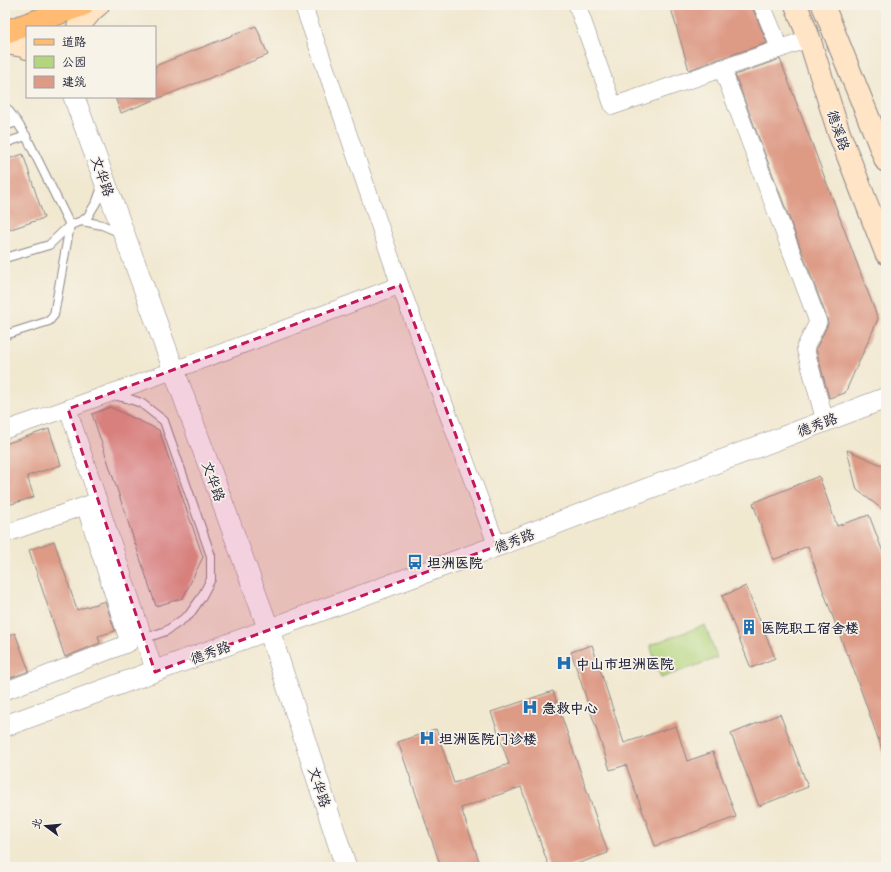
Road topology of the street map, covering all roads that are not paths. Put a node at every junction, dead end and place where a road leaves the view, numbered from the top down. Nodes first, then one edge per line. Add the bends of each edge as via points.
1 (82, 5) edge
2 (98, 5) edge
3 (303, 5) edge
4 (577, 5) edge
5 (762, 5) edge
6 (796, 5) edge
7 (823, 5) edge
8 (79, 26) edge
9 (5, 32) edge
10 (809, 38) junction
11 (5, 44) edge
12 (26, 48) edge
13 (780, 49) junction
14 (722, 68) junction
15 (74, 98) edge
16 (6, 109) edge
17 (17, 122) junction
18 (5, 126) edge
19 (26, 136) junction
20 (5, 143) edge
21 (886, 161) edge
22 (104, 181) junction
23 (82, 221) junction
24 (70, 225) junction
25 (124, 234) junction
26 (886, 253) edge
27 (5, 258) edge
28 (400, 285) junction
29 (5, 335) edge
30 (174, 371) junction
31 (110, 394) junction
32 (886, 398) edge
33 (68, 408) junction
34 (825, 421) junction
35 (5, 430) edge
36 (92, 503) junction
37 (5, 534) edge
38 (497, 546) junction
39 (269, 630) junction
40 (136, 641) junction
41 (155, 672) junction
42 (5, 690) edge
43 (5, 726) edge
44 (346, 867) edge

1 - 9 main road
2 - 8 main road
3 - 28 street
4 - 14 street via 613,106
5 - 13 street
6 - 10 main road, 德溪路
7 - 21 main road
10 - 13 street
10 - 26 main road, 德溪路 via 839,133
11 - 12 main road
13 - 14 street
14 - 34 street via 818,322 805,348
15 - 22 street, 文华路
16 - 17 lane
17 - 18 lane
17 - 19 lane
19 - 20 lane
19 - 24 lane
22 - 23 lane via 93,208
22 - 25 street, 文华路
23 - 24 lane
23 - 25 lane via 102,225
24 - 27 lane via 49,245
24 - 29 lane via 54,315 49,321
25 - 30 street, 文华路
28 - 30 street
28 - 38 street
30 - 31 street
30 - 39 street, 文华路
31 - 33 street
31 - 40 lane via 141,403 164,421 211,556 211,579 189,615 166,632
32 - 34 street, 德秀路
33 - 35 street
33 - 36 street
34 - 38 street, 德秀路
36 - 37 street
36 - 40 street
38 - 39 street, 德秀路
39 - 41 street, 德秀路
39 - 44 street, 文华路
40 - 41 street
40 - 42 street
41 - 43 street, 德秀路

